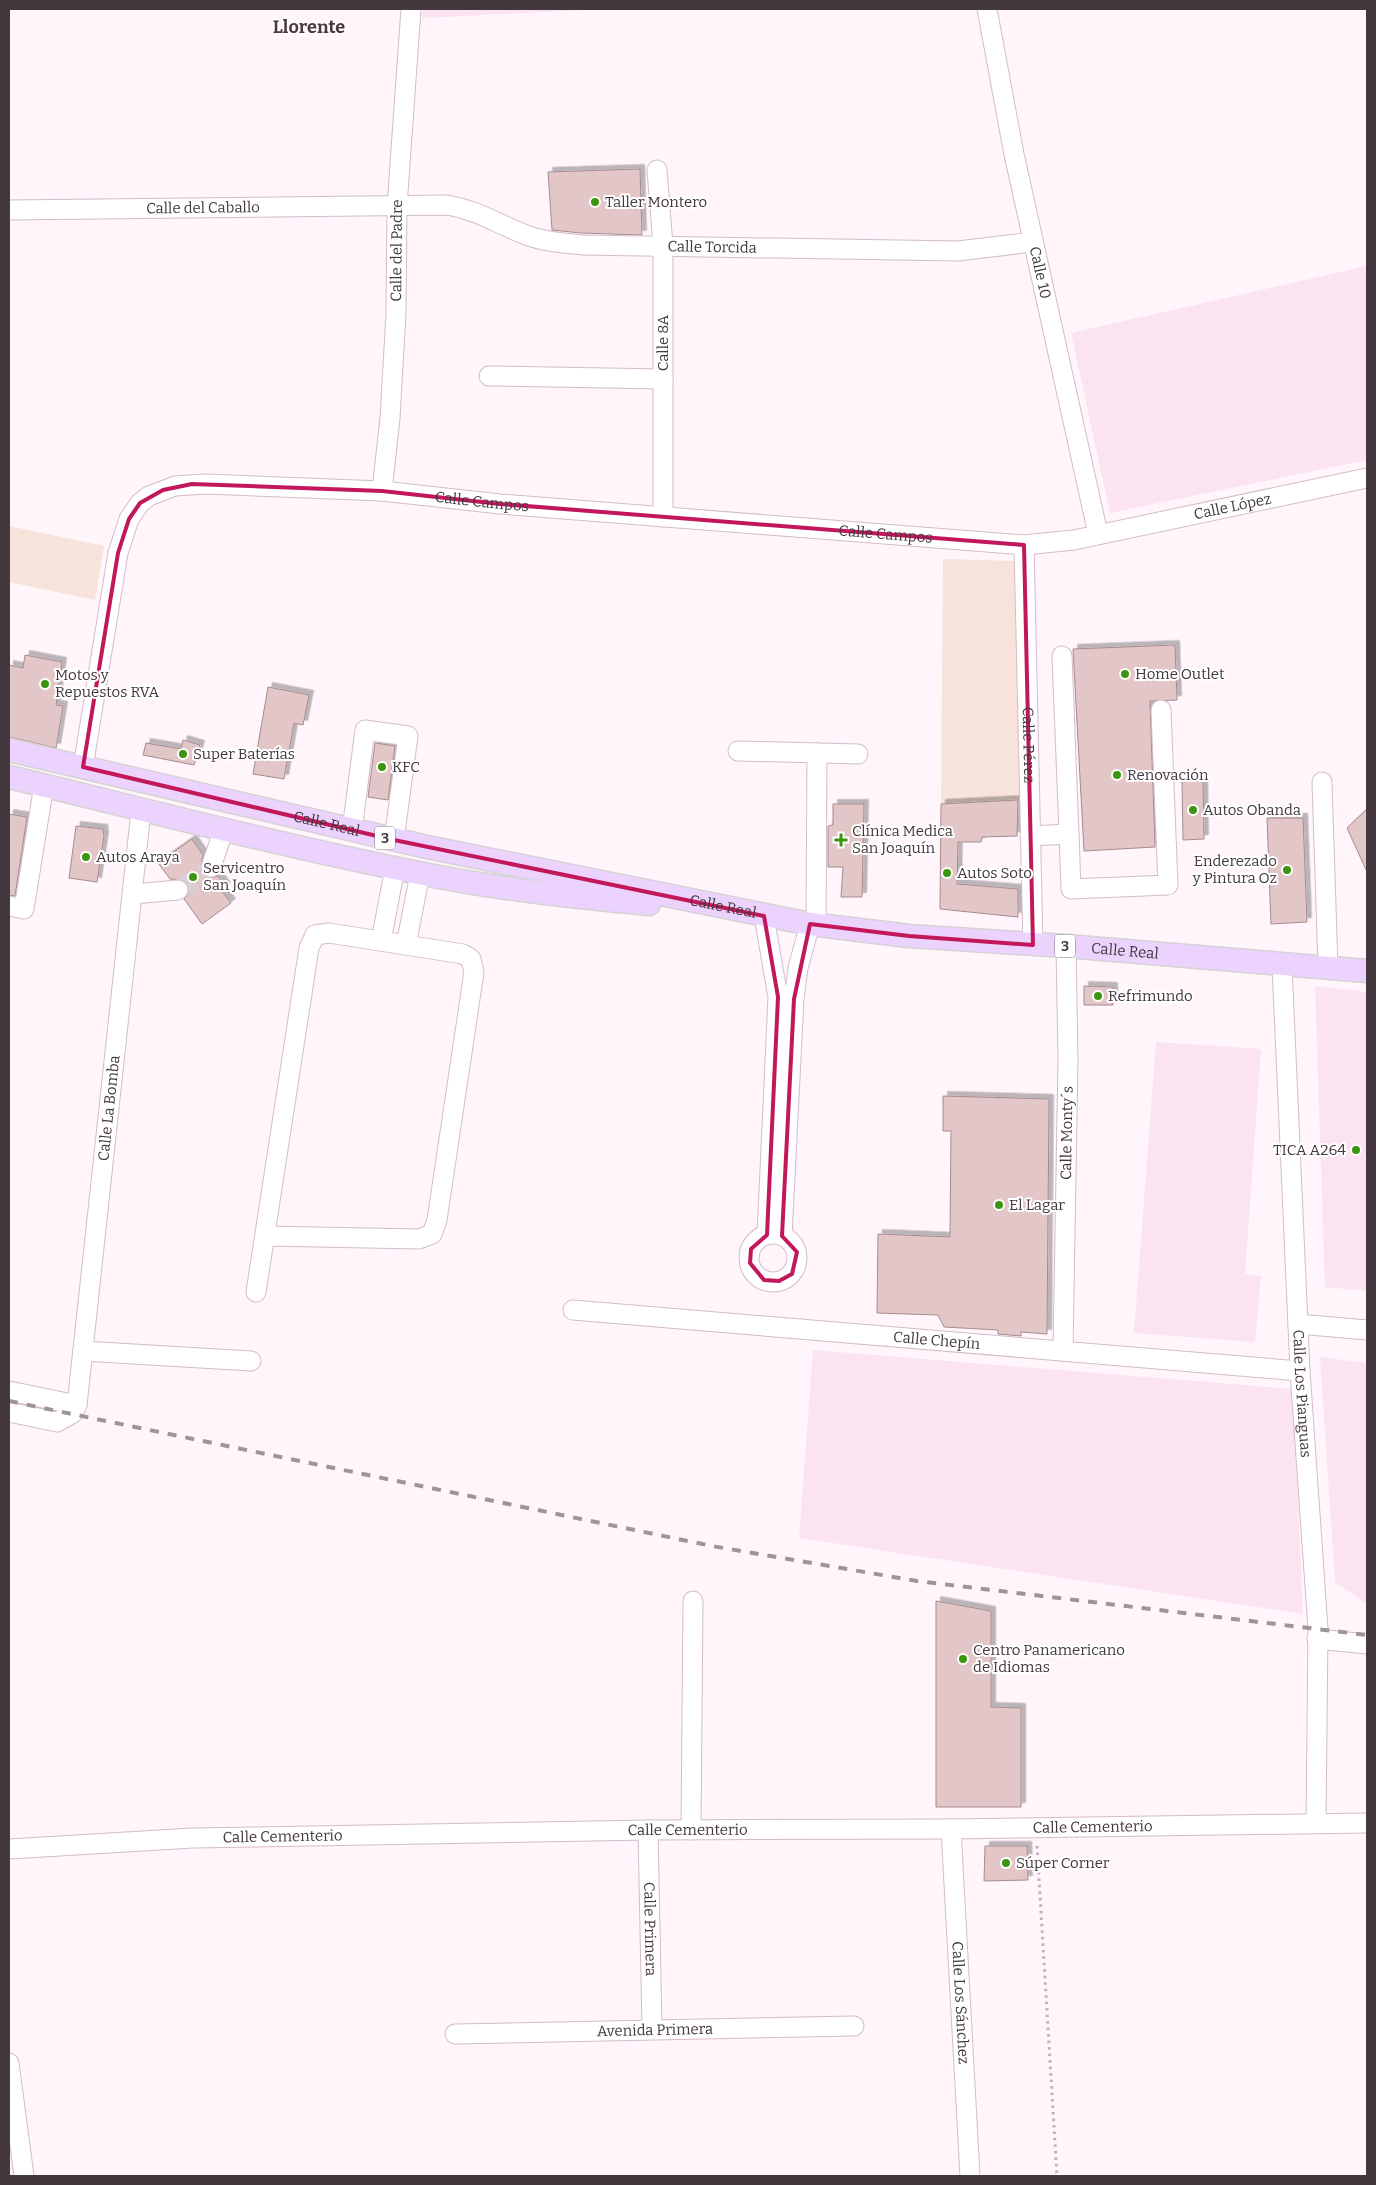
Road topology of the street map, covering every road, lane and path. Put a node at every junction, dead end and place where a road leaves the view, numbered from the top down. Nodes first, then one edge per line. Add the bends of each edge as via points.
1 (411, 9) edge
2 (987, 9) edge
3 (657, 170) dead end
4 (397, 206) junction
5 (9, 210) edge
6 (1033, 242) junction
7 (663, 246) junction
8 (489, 376) dead end
9 (664, 379) junction
10 (1367, 478) edge
11 (382, 491) junction
12 (664, 517) junction
13 (1098, 534) junction
14 (1024, 545) junction
15 (1062, 656) dead end
16 (1161, 710) dead end
17 (9, 750) edge
18 (738, 751) dead end
19 (817, 753) junction
20 (858, 754) dead end
21 (83, 767) junction
22 (9, 768) edge
23 (9, 776) edge
24 (1322, 782) dead end
25 (44, 785) junction
26 (250, 807) junction
27 (141, 811) junction
28 (224, 830) junction
29 (352, 830) junction
30 (1069, 834) junction
31 (1030, 836) junction
32 (394, 840) junction
33 (211, 867) tunnel mouth
34 (395, 868) junction
35 (420, 874) junction
36 (178, 890) tunnel mouth
37 (133, 894) junction
38 (9, 906) edge
39 (764, 916) junction
40 (813, 924) junction
41 (381, 942) junction
42 (1033, 944) junction
43 (406, 945) junction
44 (1066, 946) junction
45 (1282, 965) junction
46 (1328, 968) junction
47 (1367, 972) edge
48 (786, 998) junction
49 (774, 1235) dead end
50 (265, 1236) junction
51 (256, 1292) dead end
52 (573, 1310) dead end
53 (1298, 1324) junction
54 (1367, 1330) edge
55 (83, 1351) junction
56 (1063, 1351) junction
57 (251, 1361) dead end
58 (1300, 1371) junction
59 (9, 1392) edge
60 (77, 1405) junction
61 (9, 1412) edge
62 (693, 1600) dead end
63 (1317, 1639) junction
64 (1367, 1644) edge
65 (1316, 1822) junction
66 (1367, 1823) edge
67 (1036, 1828) junction
68 (951, 1829) junction
69 (648, 1830) junction
70 (690, 1830) junction
71 (9, 1849) edge
72 (854, 2026) dead end
73 (652, 2028) junction
74 (455, 2034) dead end
75 (9, 2063) edge
76 (24, 2176) edge
77 (970, 2176) edge
78 (1057, 2176) edge

1 - 4 street, Calle del Padre
2 - 6 street, Calle 10
3 - 7 street, Calle 8A
4 - 5 street, Calle del Caballo
4 - 7 street, Calle Torcida via 466,208 528,236 554,242
4 - 11 street, Calle del Padre via 396,314
6 - 7 street, Calle Torcida via 958,251
6 - 13 street, Calle 10
7 - 9 street, Calle 8A
8 - 9 street
9 - 12 street, Calle 8A
10 - 13 street, Calle López
11 - 12 street, Calle Campos
11 - 21 street, Calle Campos via 192,484 162,490 140,504 129,519 118,553
12 - 14 street, Calle Campos
13 - 14 street, Calle Campos
14 - 31 street, Calle Pérez
15 - 30 street
16 - 30 street via 1168,885 1071,889
17 - 21 main road, Calle Real / 3
18 - 19 street
19 - 20 street
19 - 40 street
21 - 22 main road via 70,777
21 - 26 main road, Calle Real / 3
21 - 27 main road via 91,780 130,794
23 - 25 main road, Calle Real / 3
24 - 46 street
25 - 27 main road, Calle Real / 3
25 - 38 street via 24,909
26 - 27 main road via 199,809 160,802 149,803
26 - 29 main road, Calle Real / 3
27 - 28 main road, Calle Real / 3
27 - 37 street, Calle La Bomba
28 - 33 street
28 - 34 main road, Calle Real / 3
29 - 32 main road, Calle Real / 3
29 - 32 street via 365,730 408,736
30 - 31 street
31 - 42 street, Calle Pérez
32 - 39 main road, Calle Real / 3
34 - 35 main road, Calle Real / 3
34 - 41 street
35 - 39 main road, Calle Real / 3 via 567,896
35 - 43 street
36 - 37 street
37 - 55 street, Calle La Bomba
39 - 40 main road, Calle Real / 3
39 - 48 street
40 - 42 main road, Calle Real / 3 via 909,936
40 - 48 street
41 - 43 street
41 - 50 street via 328,933 315,935 309,948
42 - 44 main road, Calle Real / 3
43 - 50 street via 462,954 471,959 474,972 437,1220 432,1234 419,1239
44 - 45 main road, Calle Real / 3
44 - 56 street, Calle Monty´s via 1068,1059
45 - 46 main road, Calle Real / 3
45 - 53 street, Calle Los Pianguas
46 - 47 main road, Calle Real / 3
48 - 49 street
50 - 51 street
52 - 56 street, Calle Chepín
53 - 54 street
53 - 58 street, Calle Los Pianguas
55 - 57 street
55 - 60 street, Calle La Bomba
56 - 58 street, Calle Chepín
58 - 63 street, Calle Los Pianguas
59 - 60 street
60 - 61 street via 73,1413 58,1422
62 - 70 street
63 - 64 street
63 - 65 street, Calle Los Pianguas
65 - 66 street, Calle Cementerio
65 - 67 street, Calle Cementerio
67 - 68 street, Calle Cementerio
67 - 78 path
68 - 70 street, Calle Cementerio
68 - 77 street, Calle Los Sánchez
69 - 70 street, Calle Cementerio
69 - 71 street, Calle Cementerio via 193,1838
69 - 73 street, Calle Primera
72 - 73 street, Avenida Primera
73 - 74 street, Avenida Primera
75 - 76 street

